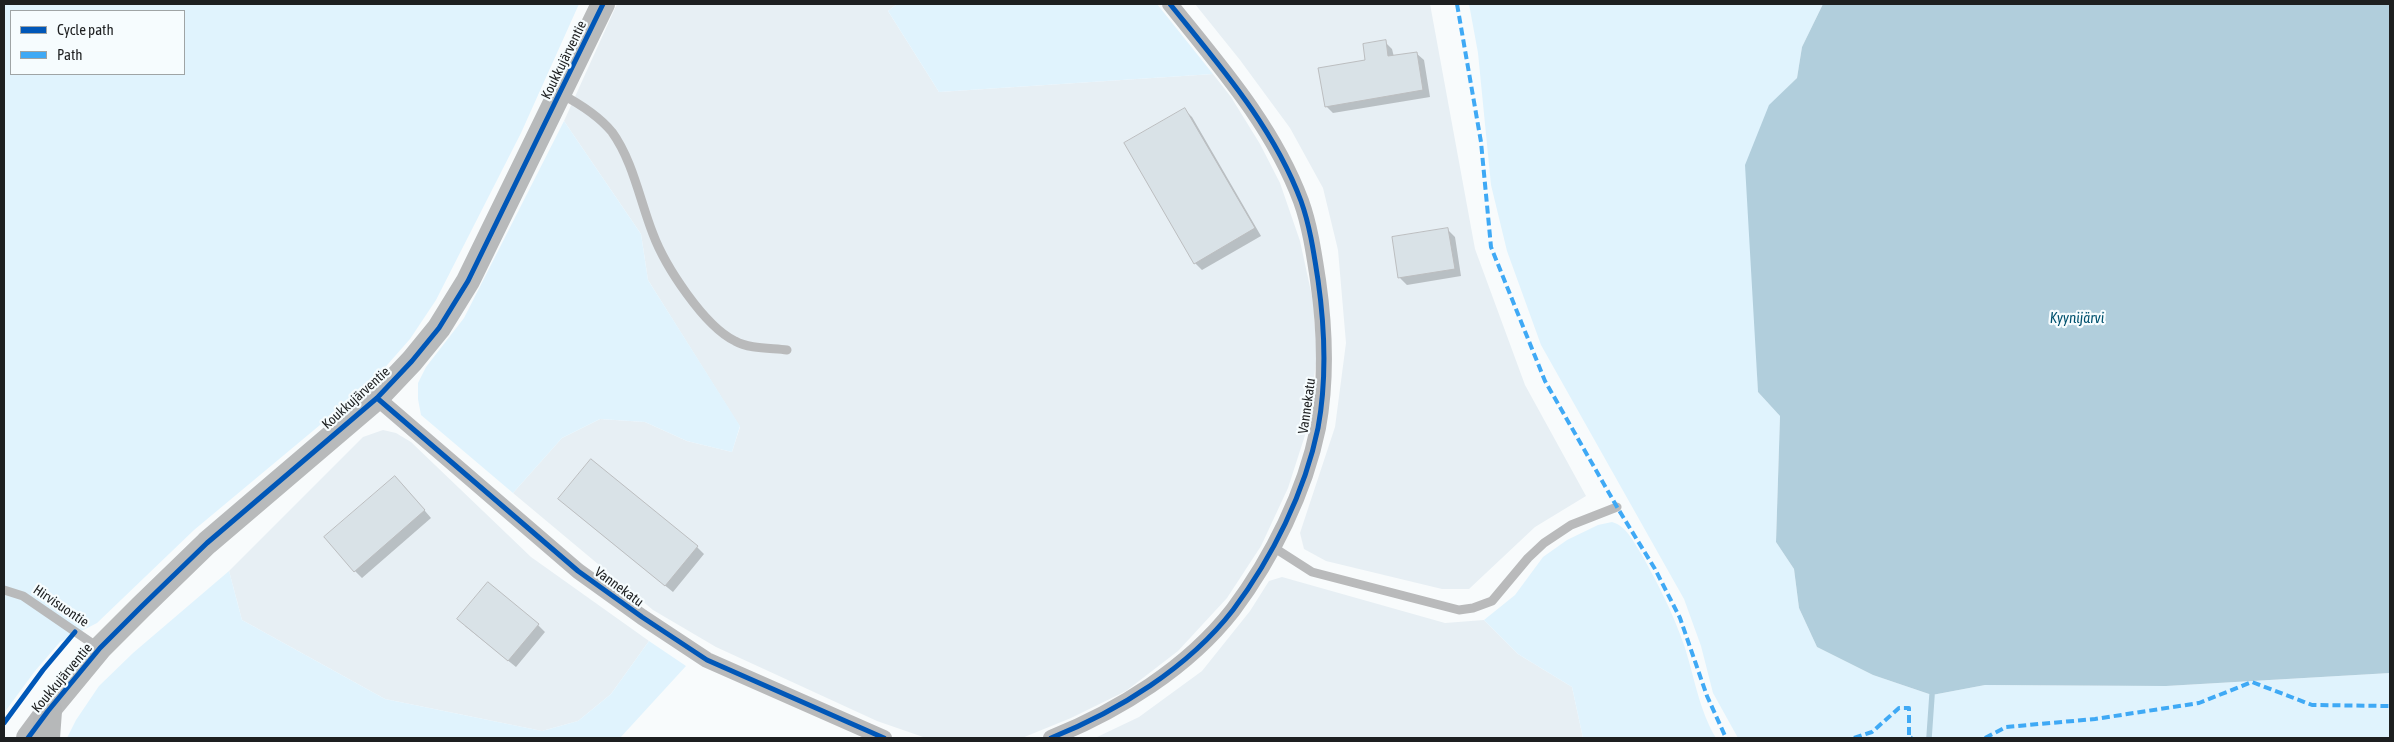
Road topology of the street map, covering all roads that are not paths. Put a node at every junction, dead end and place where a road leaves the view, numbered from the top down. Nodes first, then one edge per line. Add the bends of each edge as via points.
1 (603, 4) edge
2 (1170, 4) edge
3 (560, 94) junction
4 (787, 350) dead end
5 (377, 398) junction
6 (1617, 507) dead end
7 (1272, 547) junction
8 (4, 590) edge
9 (100, 648) junction
10 (48, 711) junction
11 (28, 738) edge
12 (46, 738) edge
13 (884, 738) edge
14 (1051, 738) edge

1 - 3 street, Koukkujärventie
2 - 7 street, Vannekatu via 1268,132 1301,201 1314,256 1325,354 1318,428 1299,490
3 - 4 lane via 588,108 612,132 628,161 654,236 683,288 712,325 735,342
3 - 5 street, Koukkujärventie via 468,280 438,328
5 - 9 street, Koukkujärventie via 207,542
5 - 13 street, Vannekatu via 578,571 642,617 707,660
6 - 7 lane via 1571,525 1528,558 1492,600 1459,610 1312,572
7 - 14 street, Vannekatu via 1232,610 1188,656 1133,698 1078,728
8 - 9 lane, Hirvisuontie via 23,596
9 - 10 street, Koukkujärventie
10 - 11 street, Koukkujärventie
10 - 12 highway

